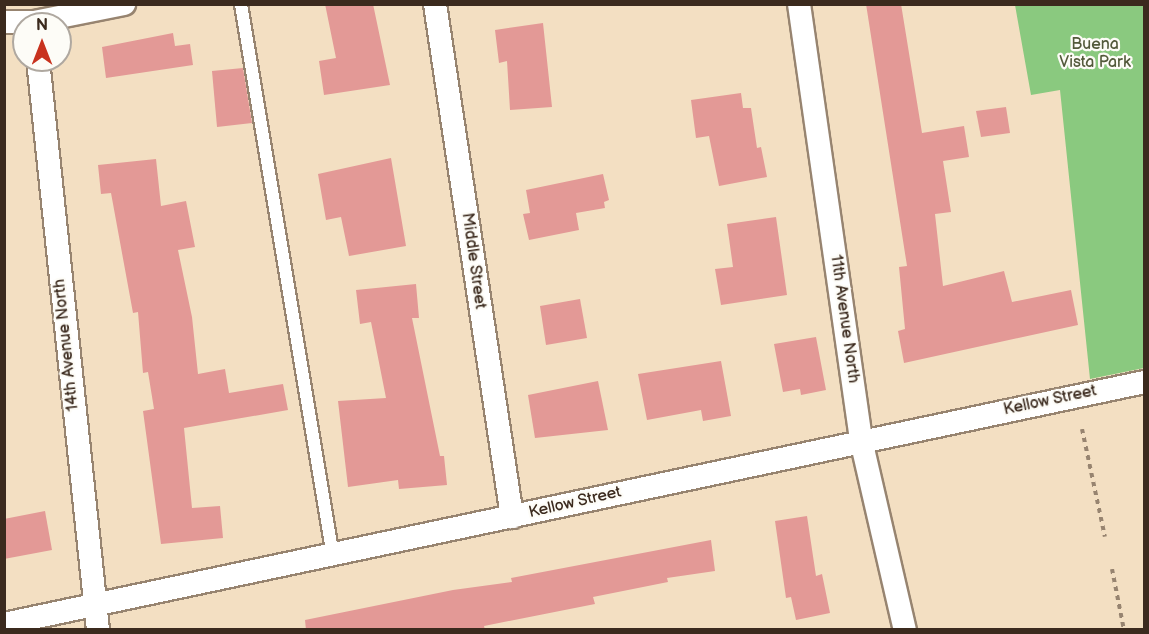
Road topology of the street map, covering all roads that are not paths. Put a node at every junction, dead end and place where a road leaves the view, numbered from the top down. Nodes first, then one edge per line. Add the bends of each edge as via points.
1 (124, 4) edge
2 (241, 4) edge
3 (435, 4) edge
4 (799, 4) edge
5 (69, 12) edge
6 (39, 72) edge
7 (1144, 382) edge
8 (861, 440) junction
9 (512, 517) junction
10 (333, 556) junction
11 (94, 607) junction
12 (4, 624) edge
13 (98, 630) edge
14 (905, 630) edge

1 - 5 street
2 - 10 lane
3 - 9 street, Middle Street
4 - 8 street, 11th Avenue North
6 - 11 street, 14th Avenue North
7 - 8 street, Kellow Street
8 - 9 street, Kellow Street
8 - 14 street, 11th Avenue North
9 - 10 street, Kellow Street
10 - 11 street, Kellow Street
11 - 12 street, Kellow Street
11 - 13 street, 14th Avenue North

